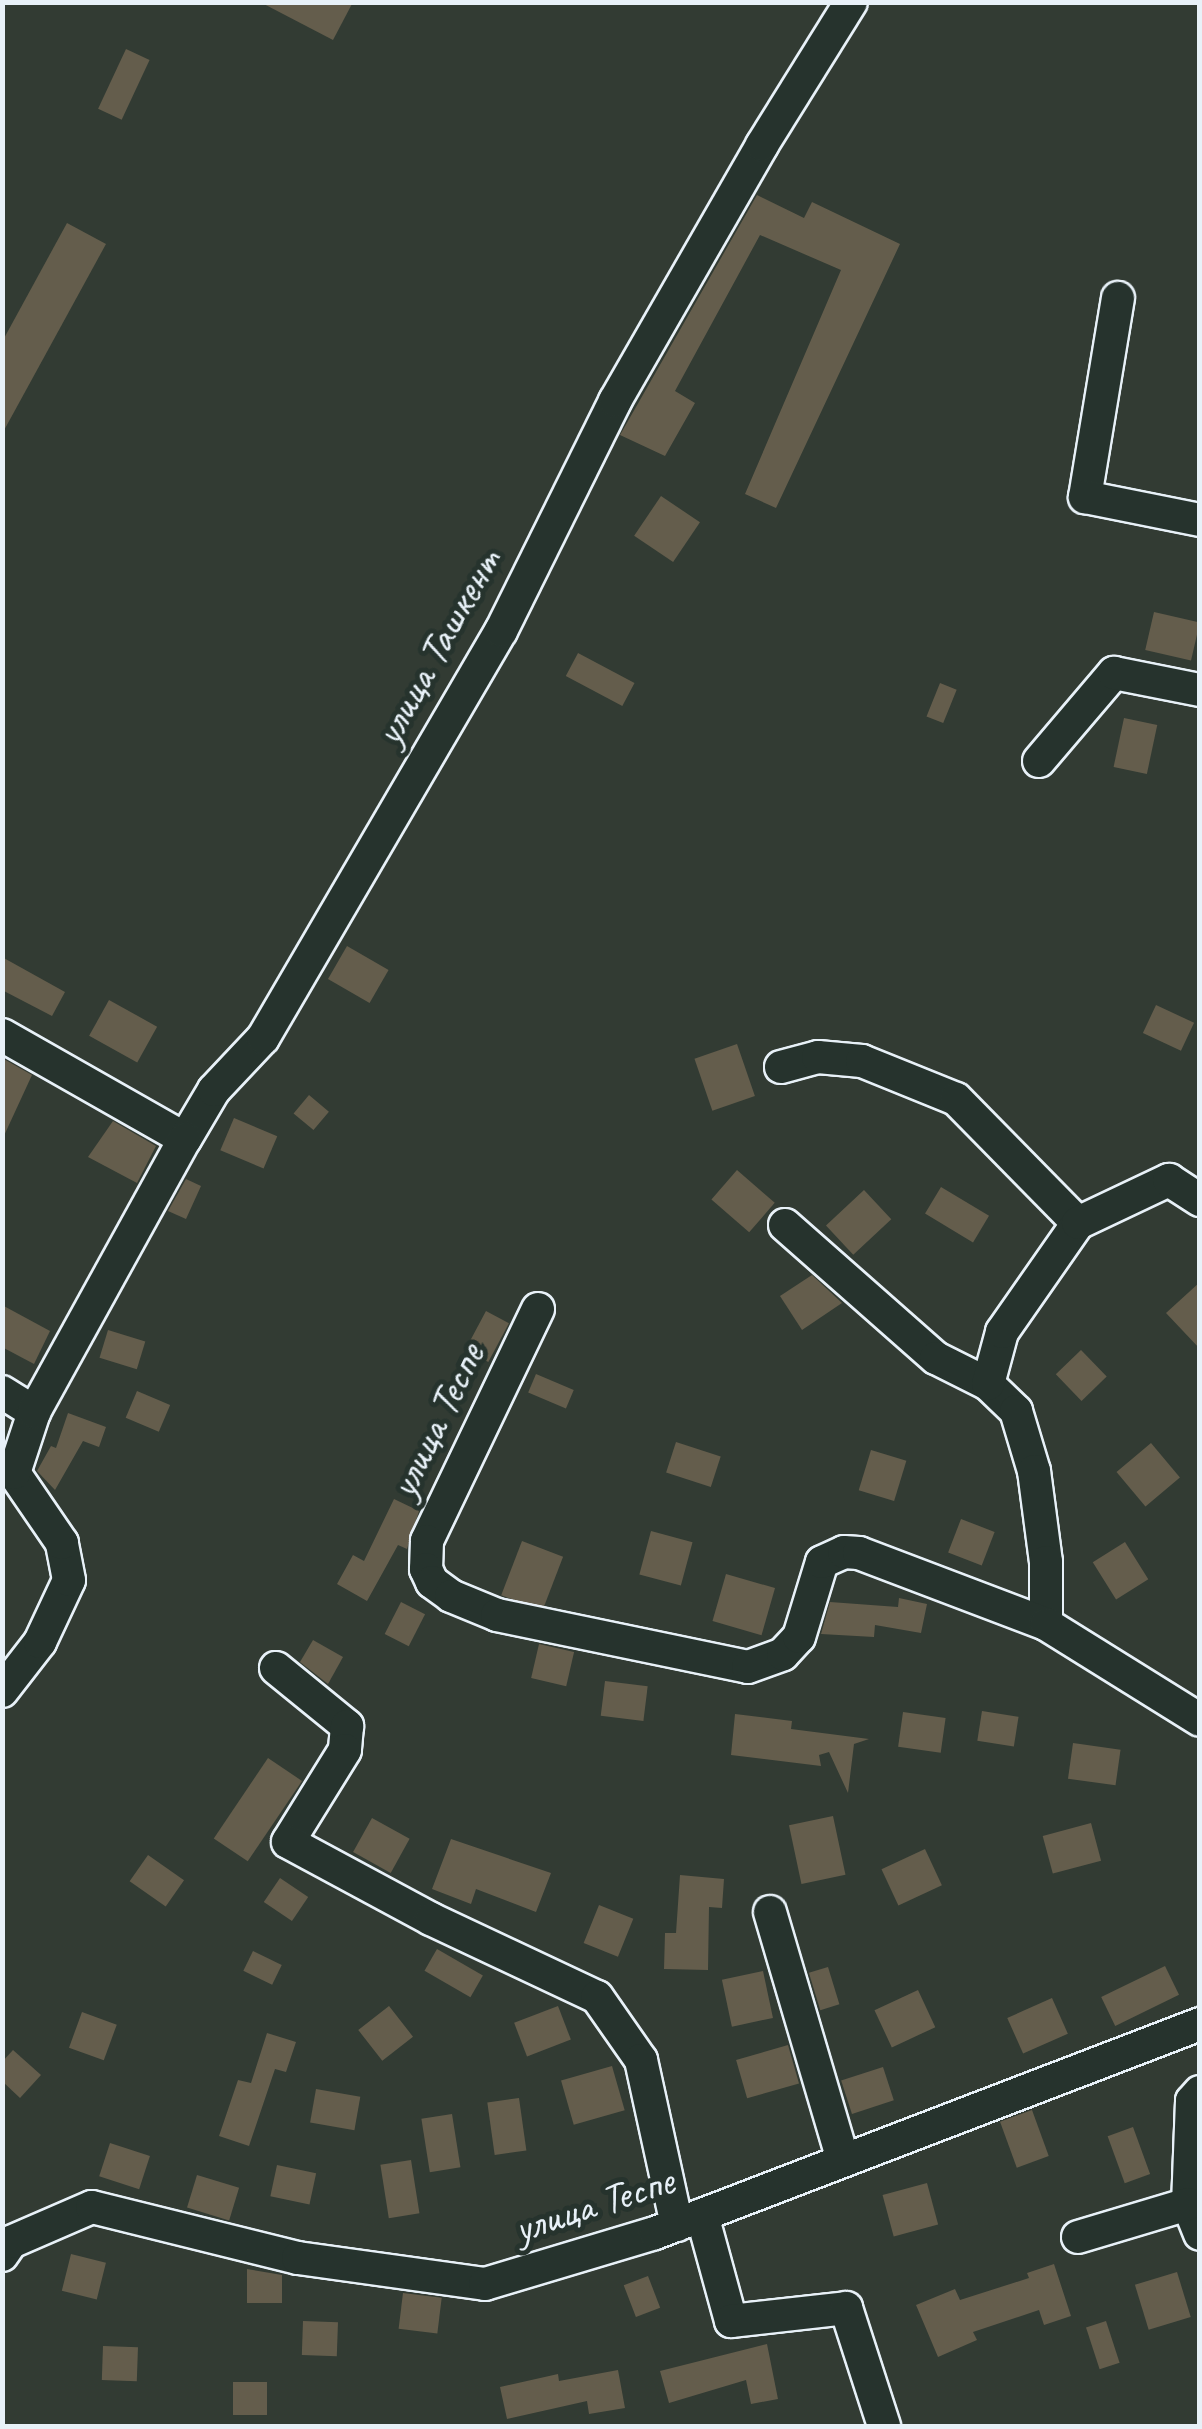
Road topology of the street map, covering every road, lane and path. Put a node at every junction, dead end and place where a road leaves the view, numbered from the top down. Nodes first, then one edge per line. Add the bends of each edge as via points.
1 (851, 2) edge
2 (1118, 298) dead end
3 (1200, 520) edge
4 (1200, 690) edge
5 (1039, 762) dead end
6 (2, 1035) edge
7 (781, 1068) dead end
8 (186, 1139) junction
9 (1200, 1200) edge
10 (1078, 1224) junction
11 (786, 1225) dead end
12 (538, 1309) dead end
13 (988, 1384) junction
14 (2, 1392) edge
15 (34, 1412) junction
16 (1046, 1624) junction
17 (276, 1668) dead end
18 (2, 1691) edge
19 (1200, 1720) edge
20 (770, 1912) dead end
21 (1200, 2024) edge
22 (1200, 2092) edge
23 (843, 2160) junction
24 (1194, 2219) edge
25 (689, 2220) junction
26 (1078, 2237) dead end
27 (2, 2256) edge
28 (884, 2426) edge

1 - 8 street, улица Ташкент via 615,401 501,631 263,1038 214,1090
2 - 3 street via 1086,497
4 - 5 street via 1114,673
6 - 8 street
7 - 10 street via 818,1057 862,1061 956,1099
8 - 15 street, улица Ташкент
9 - 10 street via 1169,1180
10 - 13 street via 1002,1332
11 - 13 street via 936,1358
12 - 16 street, улица Теспе via 426,1541 426,1569 451,1596 497,1614 748,1668 784,1654 798,1637 822,1562 844,1552
13 - 16 street via 1016,1410 1034,1471
14 - 15 street
15 - 18 street, улица Ташкент via 14,1473 62,1543 68,1580 40,1642
16 - 19 street, улица Теспе
17 - 25 street via 348,1726 345,1750 288,1842 431,1919 597,1996 641,2060
20 - 23 street
21 - 23 street, улица Теспе
22 - 24 street via 1192,2100
23 - 25 street, улица Теспе
24 - 26 street
25 - 27 street, улица Теспе via 486,2284 298,2258 92,2207 11,2242
25 - 28 street via 731,2321 846,2308

